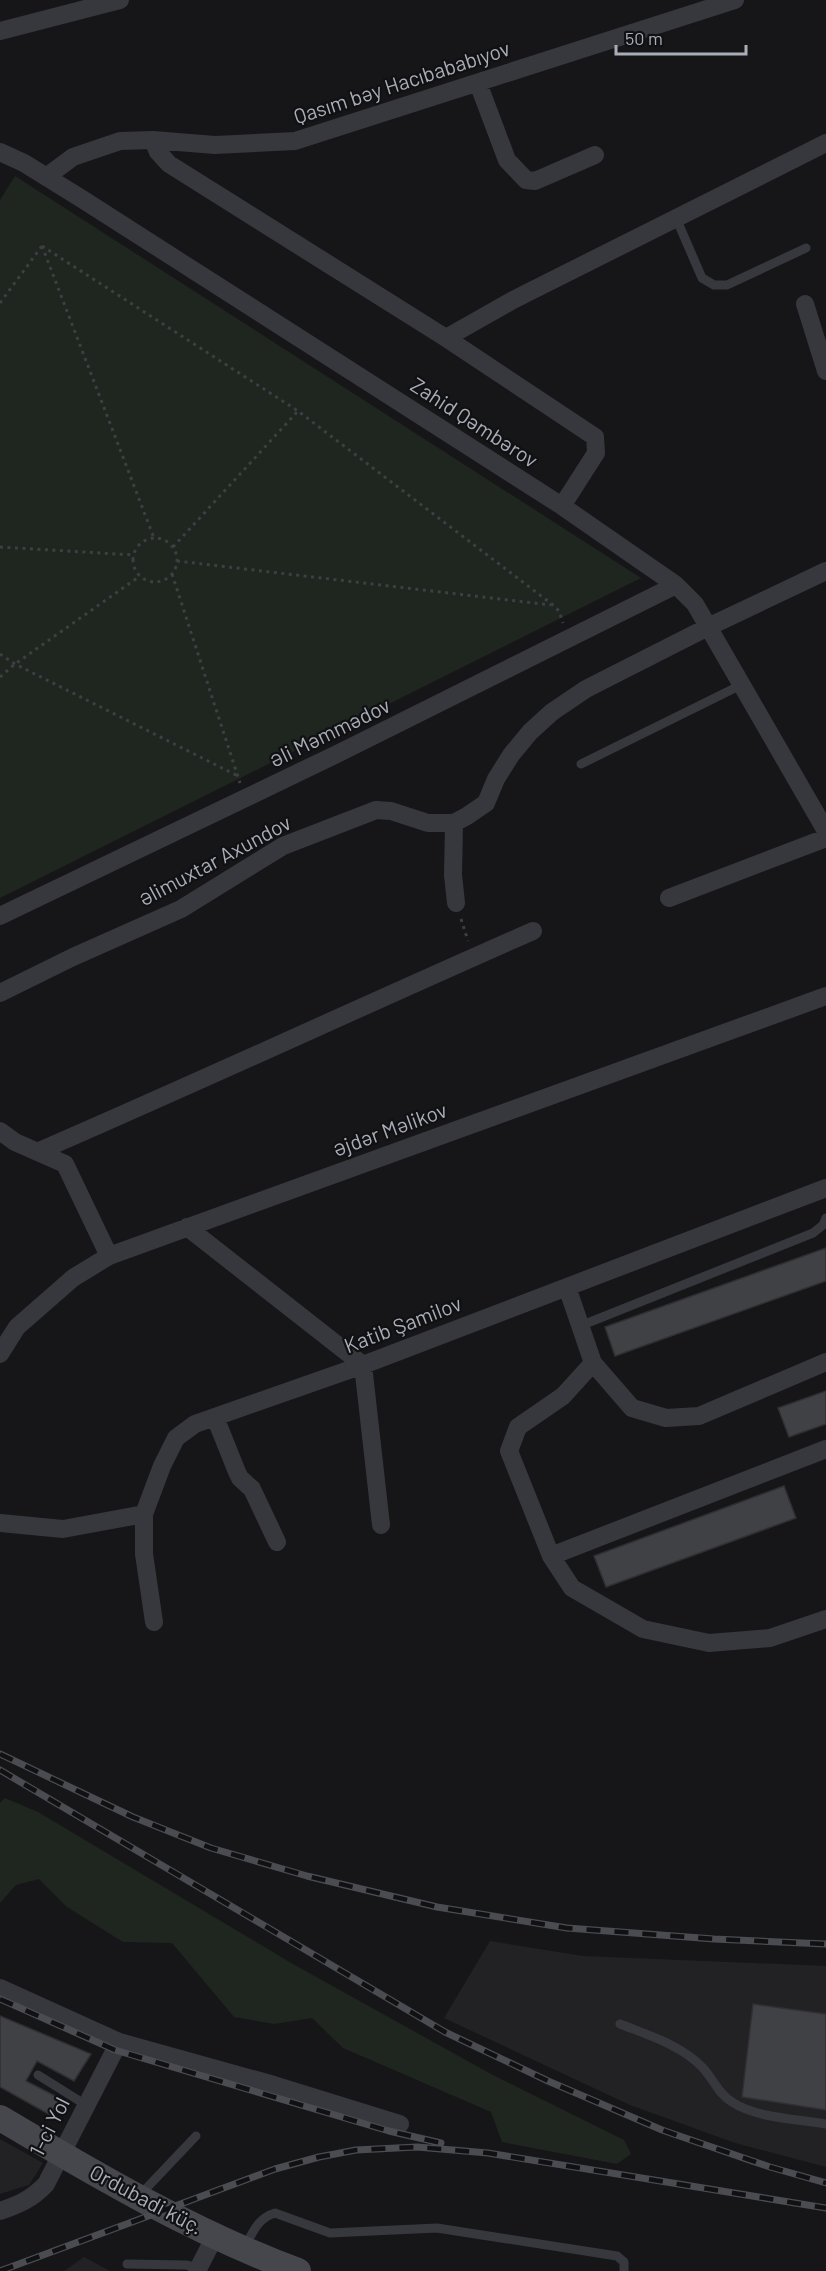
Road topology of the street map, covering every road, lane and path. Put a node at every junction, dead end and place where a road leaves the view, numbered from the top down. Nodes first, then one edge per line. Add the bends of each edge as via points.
1 (120, 0) edge
2 (735, 0) edge
3 (0, 31) edge
4 (478, 83) junction
5 (153, 140) junction
6 (826, 143) edge
7 (595, 155) dead end
8 (2, 157) edge
9 (46, 177) junction
10 (676, 218) junction
11 (42, 246) junction
12 (806, 248) dead end
13 (0, 303) edge
14 (805, 304) dead end
15 (446, 338) junction
16 (826, 372) edge
17 (298, 411) junction
18 (562, 506) junction
19 (154, 538) junction
20 (0, 547) edge
21 (173, 547) junction
22 (134, 555) junction
23 (177, 561) junction
24 (826, 571) edge
25 (172, 574) junction
26 (140, 576) junction
27 (676, 585) junction
28 (708, 627) junction
29 (0, 654) edge
30 (15, 664) junction
31 (0, 677) edge
32 (741, 685) junction
33 (581, 764) dead end
34 (454, 823) junction
35 (826, 831) edge
36 (826, 838) edge
37 (669, 898) dead end
38 (456, 903) joint
39 (0, 916) edge
40 (533, 931) dead end
41 (473, 958) junction
42 (0, 993) edge
43 (826, 996) edge
44 (0, 1131) edge
45 (37, 1152) junction
46 (826, 1188) edge
47 (826, 1218) edge
48 (187, 1227) junction
49 (109, 1256) junction
50 (567, 1287) junction
51 (580, 1326) junction
52 (0, 1354) edge
53 (826, 1362) edge
54 (593, 1363) junction
55 (363, 1365) junction
56 (215, 1417) junction
57 (826, 1449) edge
58 (144, 1514) junction
59 (0, 1523) edge
60 (381, 1525) dead end
61 (277, 1542) dead end
62 (551, 1556) junction
63 (826, 1619) edge
64 (154, 1622) dead end
65 (0, 1988) edge
66 (620, 2024) dead end
67 (118, 2042) junction
68 (38, 2075) dead end
69 (86, 2105) junction
70 (0, 2118) edge
71 (400, 2124) dead end
72 (826, 2124) edge
73 (196, 2136) dead end
74 (62, 2154) junction
75 (138, 2197) junction
76 (0, 2211) edge
77 (215, 2236) junction
78 (244, 2249) junction
79 (127, 2264) dead end
80 (199, 2270) edge
81 (298, 2271) edge
82 (624, 2271) edge

1 - 3 street
2 - 4 street, Qasım bəy Hacıbababıyov
4 - 5 street, Qasım bəy Hacıbababıyov via 295,141 215,144
4 - 7 street via 507,160 526,180 535,181
5 - 9 street, Qasım bəy Hacıbababıyov via 120,141 73,158
5 - 15 street via 169,164
6 - 10 street
8 - 9 street, Zahid Qəmbərov
9 - 18 street, Zahid Qəmbərov
10 - 12 lane via 702,279 714,285 727,285
10 - 15 street
11 - 13 path
11 - 17 path
11 - 19 path
14 - 16 street
15 - 18 street via 595,437 596,453
17 - 21 path
17 - 23 path via 553,605
18 - 27 street, Zahid Qəmbərov
19 - 21 path
19 - 22 path via 141,544
20 - 22 path
21 - 23 path
22 - 26 path
23 - 25 path
24 - 28 street
25 - 26 path via 153,582
25 - 30 path via 238,776
26 - 30 path
27 - 28 street, Zahid Qəmbərov via 695,604
27 - 39 street, Əli Məmmədov via 338,754
28 - 32 street, Zahid Qəmbərov
28 - 34 street via 586,689 552,712 512,755 486,803
29 - 30 path
30 - 31 path
32 - 33 lane
32 - 35 street, Zahid Qəmbərov
34 - 38 street
34 - 42 street, Əlimuxtar Axundov via 428,823 376,810 283,846 181,909
36 - 37 street
38 - 41 path
40 - 41 street
41 - 45 street
43 - 48 street, Əjdər Məlikov
44 - 45 street
45 - 49 street via 65,1164
46 - 50 street, Katib Şamilov
47 - 51 lane via 813,1233
48 - 49 street, Əjdər Məlikov
48 - 55 street
49 - 52 street, Əjdər Məlikov via 73,1278 17,1327
50 - 51 street
50 - 55 street, Katib Şamilov
51 - 54 street
53 - 54 street via 699,1416 666,1418 632,1408
54 - 62 street via 563,1396 518,1427 509,1451
55 - 56 street, Katib Şamilov
55 - 60 street
56 - 58 street, Katib Şamilov via 195,1424 176,1438
56 - 61 street via 237,1472 252,1489
57 - 62 street
58 - 59 street via 63,1529
58 - 64 street, Katib Şamilov via 144,1554
62 - 63 street via 572,1588 644,1629 709,1643 770,1638
65 - 67 street
66 - 72 lane via 689,2056 729,2101 747,2110
67 - 69 street, 1-ci Yol
67 - 71 street
68 - 69 lane
69 - 74 street, 1-ci Yol
70 - 74 main road, Ordubadi küç.
73 - 75 lane
74 - 75 main road, Ordubadi küç.
74 - 76 street, 1-ci Yol via 36,2194
75 - 77 main road, Ordubadi küç.
77 - 78 main road, Ordubadi küç.
77 - 80 street
78 - 81 main road, Ordubadi küç.
78 - 82 lane via 258,2224 275,2213 330,2233 437,2228 617,2256 624,2262
79 - 80 lane via 186,2265

